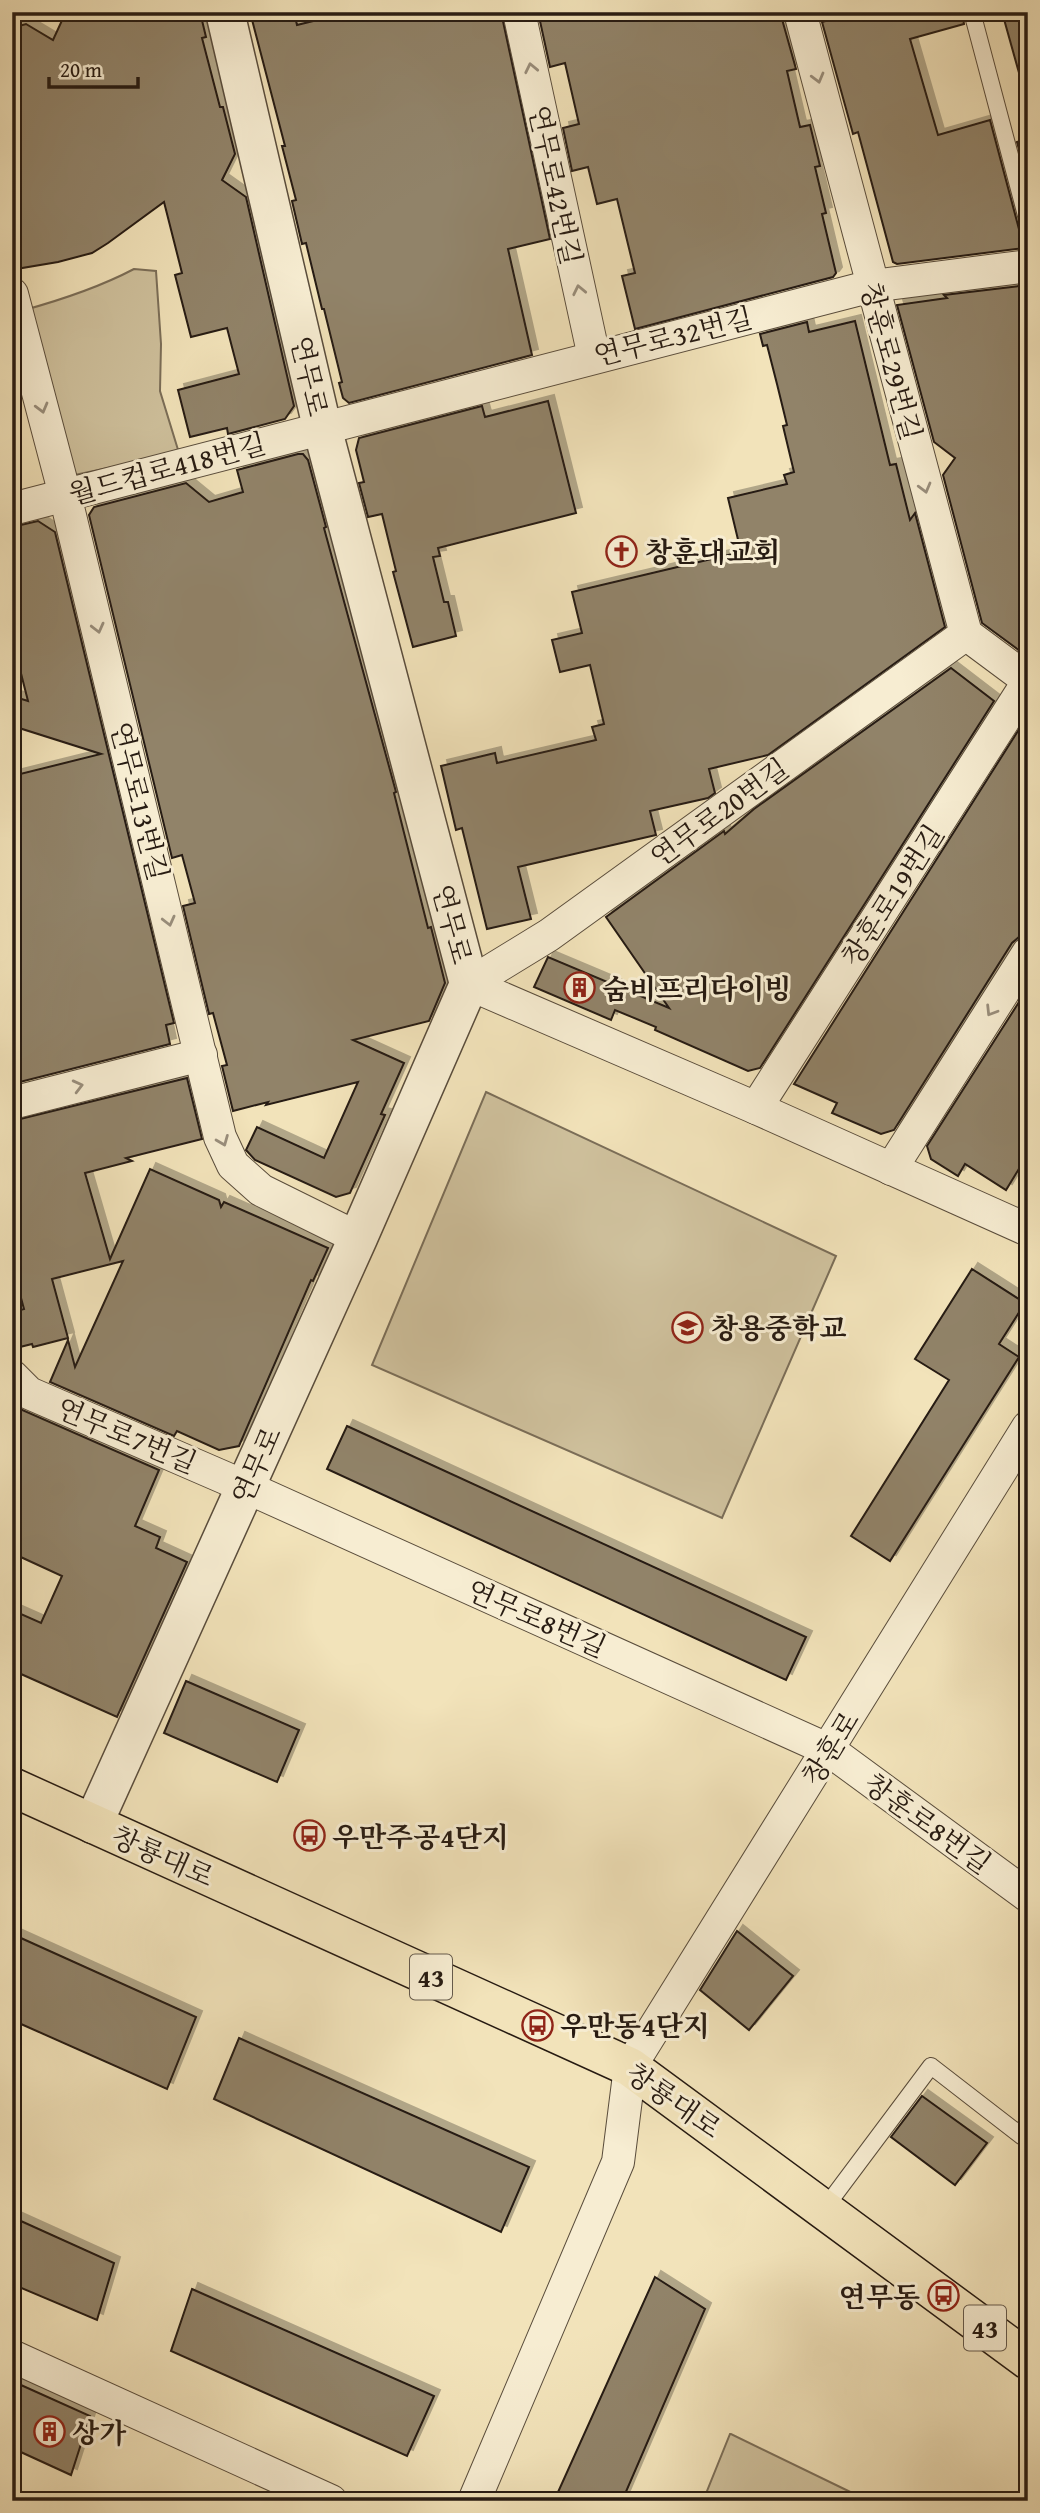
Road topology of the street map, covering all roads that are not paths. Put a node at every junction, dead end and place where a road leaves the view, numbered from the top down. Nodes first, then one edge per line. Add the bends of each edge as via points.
1 (225, 12) edge
2 (519, 12) edge
3 (800, 12) edge
4 (972, 12) edge
5 (1028, 223) edge
6 (1028, 266) edge
7 (872, 286) junction
8 (12, 294) edge
9 (594, 357) junction
10 (322, 427) junction
11 (65, 495) junction
12 (12, 509) edge
13 (966, 634) junction
14 (1028, 681) edge
15 (1028, 953) edge
16 (469, 984) junction
17 (201, 1055) junction
18 (12, 1103) edge
19 (756, 1108) junction
20 (891, 1169) junction
21 (1028, 1230) edge
22 (358, 1238) junction
23 (12, 1376) edge
24 (1028, 1427) edge
25 (246, 1487) junction
26 (829, 1750) junction
27 (12, 1787) edge
28 (93, 1824) junction
29 (1028, 1896) edge
30 (630, 2067) junction
31 (1028, 2141) edge
32 (824, 2209) junction
33 (12, 2356) edge
34 (1028, 2360) edge
35 (331, 2501) edge
36 (474, 2501) edge

1 - 10 street, 연무로
9 -> 2 street, 연무로42번길
3 -> 7 street, 창훈로29번길
4 - 5 lane
6 - 7 street, 연무로32번길
7 - 9 street, 연무로32번길
7 -> 13 street, 창훈로29번길
8 -> 11 street, 연무로13번길
9 - 10 street, 연무로32번길
10 - 11 street, 월드컵로418번길
10 - 16 street, 연무로
11 - 12 street, 월드컵로418번길
11 -> 17 street, 연무로13번길
13 - 14 street
13 - 16 street, 연무로20번길 via 549,935
14 - 19 street, 창훈로19번길
15 -> 20 street
16 - 19 street
16 - 22 street, 연무로
18 -> 17 street
17 -> 22 street, 연무로13번길 via 220,1137 233,1165 261,1190
19 - 20 street
20 - 21 street
22 - 25 street, 연무로
23 - 25 street, 연무로7번길 via 29,1393
24 - 26 street, 창훈로
25 - 26 street, 연무로8번길
25 - 28 street, 연무로
26 - 29 street, 창훈로8번길
26 - 30 street, 창훈로
27 - 28 main road, 창룡대로 / 43
28 - 30 main road, 창룡대로 / 43
30 - 32 main road, 창룡대로 / 43
30 - 36 street via 618,2162
31 - 32 lane via 931,2066
32 - 34 main road, 창룡대로 / 43
33 - 35 street

